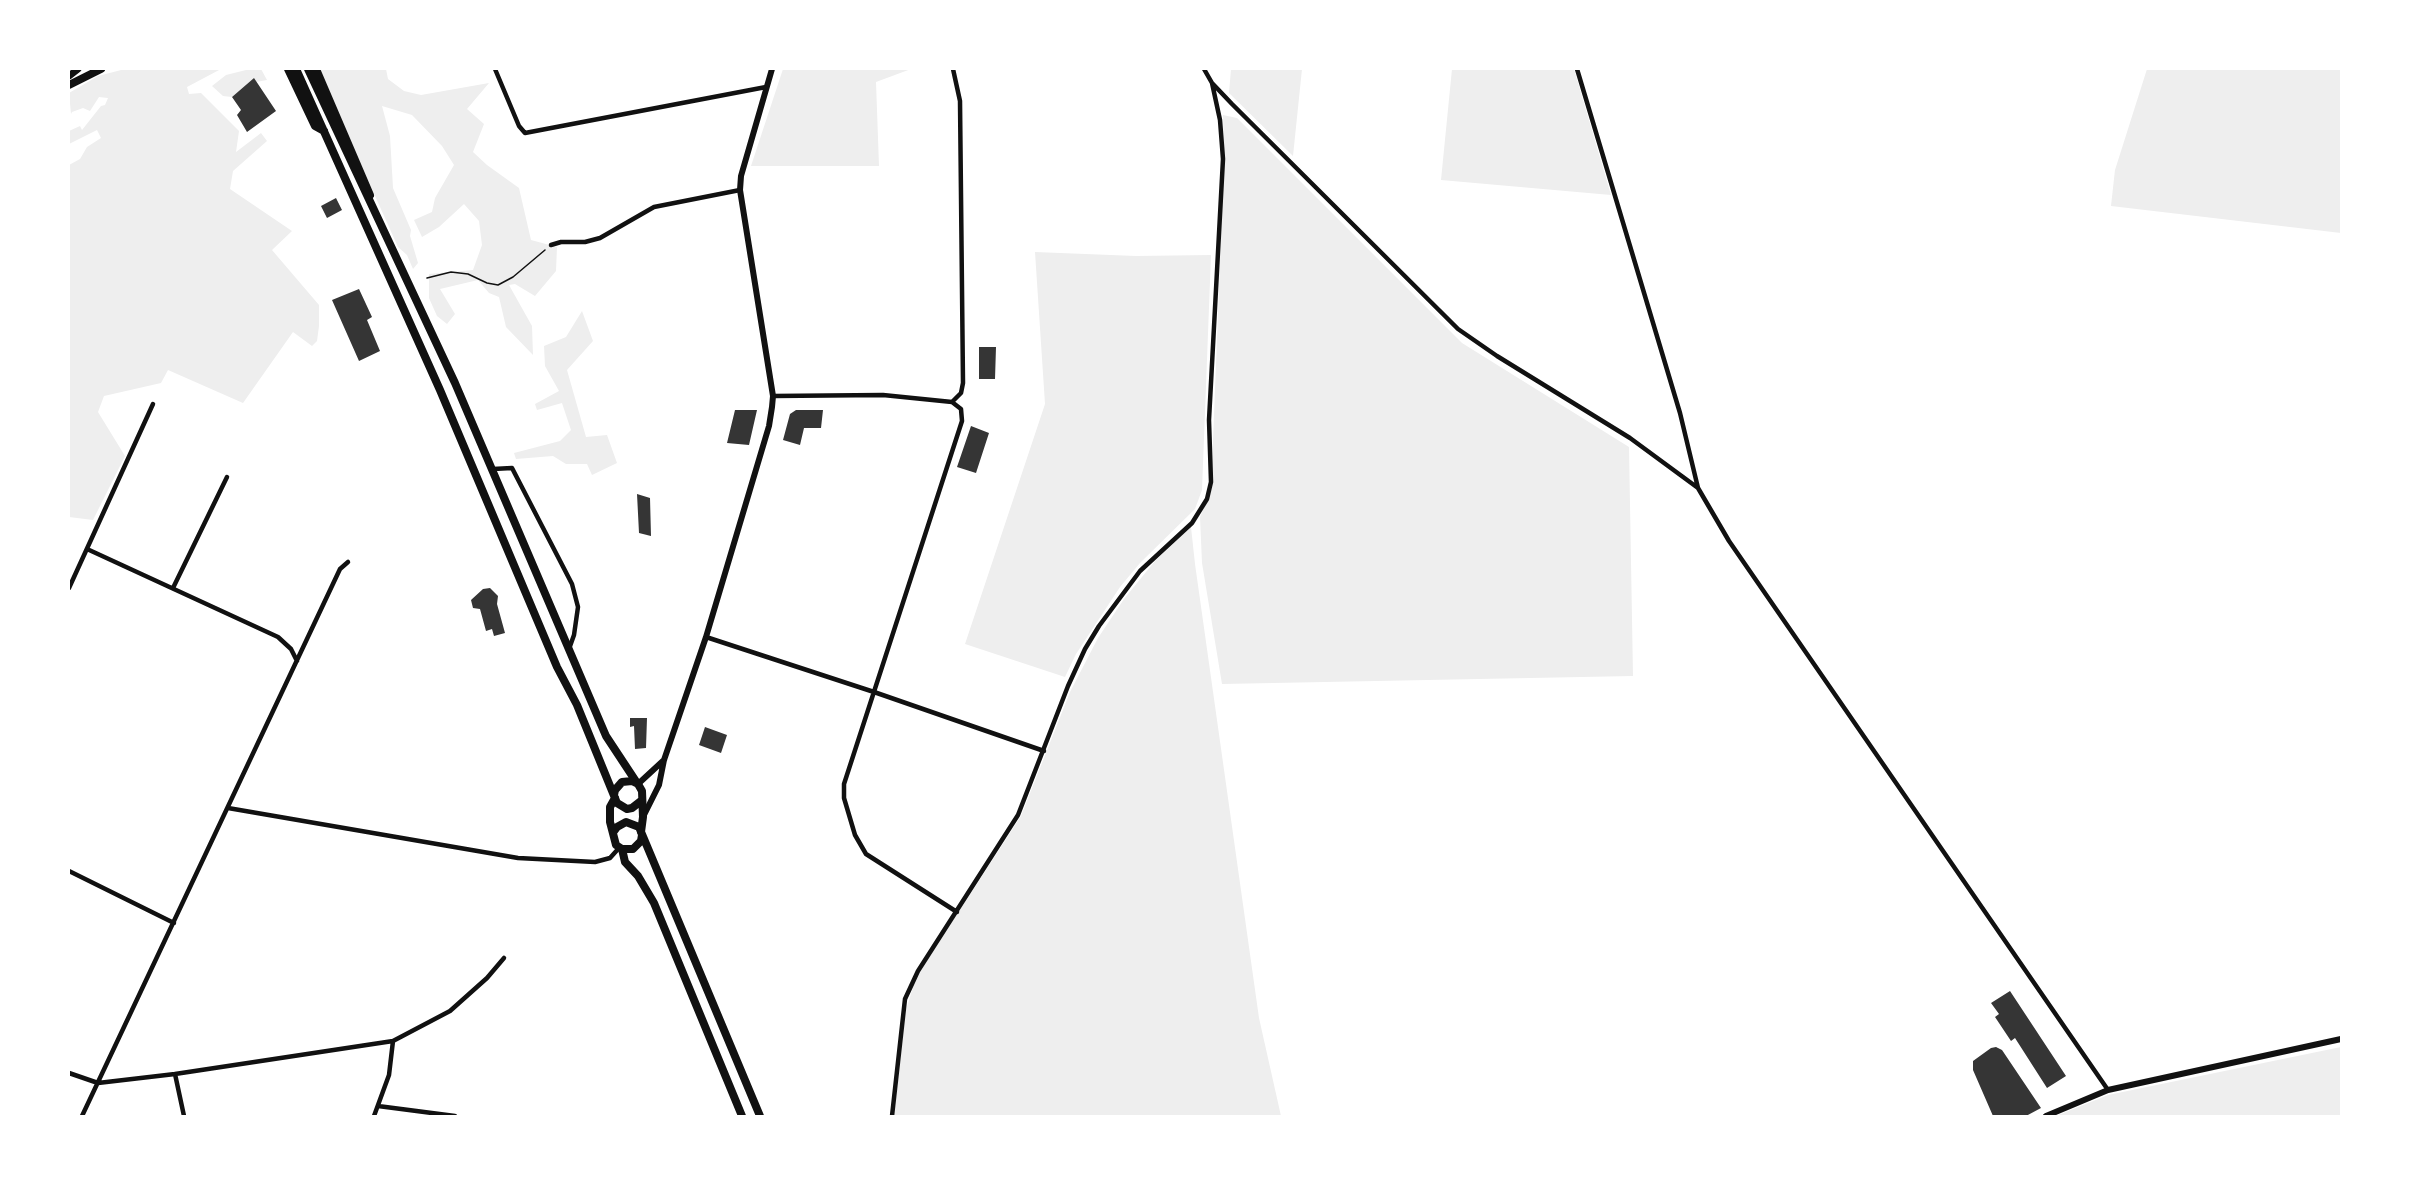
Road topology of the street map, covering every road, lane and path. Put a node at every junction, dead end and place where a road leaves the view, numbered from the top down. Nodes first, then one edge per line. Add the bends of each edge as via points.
1 (78, 69) edge
2 (101, 69) edge
3 (288, 69) edge
4 (296, 69) edge
5 (308, 69) edge
6 (316, 69) edge
7 (495, 69) edge
8 (772, 69) edge
9 (953, 69) edge
10 (1204, 69) edge
11 (1577, 69) edge
12 (69, 76) edge
13 (1212, 83) junction
14 (69, 86) edge
15 (766, 87) junction
16 (324, 130) junction
17 (740, 190) junction
18 (376, 211) junction
19 (551, 245) joint
20 (427, 278) dead end
21 (773, 396) junction
22 (952, 402) junction
23 (153, 404) dead end
24 (493, 469) junction
25 (227, 477) dead end
26 (1698, 488) junction
27 (87, 549) junction
28 (348, 562) dead end
29 (69, 588) edge
30 (173, 588) junction
31 (706, 637) junction
32 (569, 649) junction
33 (297, 661) junction
34 (874, 692) junction
35 (1044, 751) junction
36 (664, 760) junction
37 (638, 784) junction
38 (655, 793) junction
39 (614, 796) junction
40 (641, 800) junction
41 (228, 808) junction
42 (643, 817) junction
43 (614, 831) junction
44 (641, 834) junction
45 (620, 849) junction
46 (69, 871) edge
47 (957, 912) junction
48 (174, 923) junction
49 (504, 958) dead end
50 (2341, 1039) edge
51 (393, 1041) junction
52 (69, 1073) edge
53 (175, 1074) junction
54 (98, 1083) junction
55 (2108, 1090) junction
56 (378, 1106) junction
57 (82, 1116) edge
58 (184, 1116) edge
59 (374, 1116) edge
60 (455, 1116) edge
61 (742, 1116) edge
62 (760, 1116) edge
63 (892, 1116) edge
64 (2046, 1116) edge

1 - 12 main road
2 - 14 main road
3 - 16 main road via 315,126
4 - 16 main road
5 - 18 main road
6 - 18 main road
7 - 15 street via 525,133
8 - 15 street
9 - 22 street via 960,101 963,383 961,393
10 - 13 street
11 - 26 street via 1680,412
13 - 26 street via 1458,329 1630,438
13 - 35 street via 1223,159 1209,420 1211,482 1207,499 1199,514 1140,571 1099,626 1068,687
15 - 17 street
16 - 39 main road
17 - 19 street via 654,207 600,238
17 - 21 street
18 - 24 main road
19 - 20 path via 498,285 451,272
21 - 22 street via 883,395
21 - 31 street via 769,426
22 - 34 street via 962,409 962,421
23 - 27 street
24 - 32 main road
24 - 32 street via 512,468 572,584 578,607
25 - 30 street
26 - 55 street via 1729,541
27 - 29 street
27 - 30 street
28 - 33 street via 340,569
30 - 33 street via 278,637
31 - 34 street
31 - 36 street
32 - 37 main road via 606,736
33 - 41 street
34 - 35 street
34 - 47 street via 844,784 855,835 866,854
35 - 47 street via 1018,815
36 - 37 street
36 - 38 street
37 - 39 main road via 622,782
37 - 40 main road
38 - 40 street
38 - 42 street
39 - 40 main road via 627,809
39 - 43 main road via 610,807
40 - 42 main road
41 - 45 street via 518,858 595,862 610,858
41 - 48 street
42 - 44 main road
43 - 44 main road via 626,822 636,825
43 - 45 main road via 614,841
44 - 45 main road via 638,846 627,851
44 - 62 main road
45 - 61 main road via 654,903
46 - 48 street
47 - 63 street via 918,971 905,999
48 - 54 street
49 - 51 street via 450,1011
50 - 55 street
51 - 53 street
51 - 56 street via 389,1075
52 - 54 street
53 - 54 street
53 - 58 street
54 - 57 street
55 - 64 street
56 - 59 street
56 - 60 street

